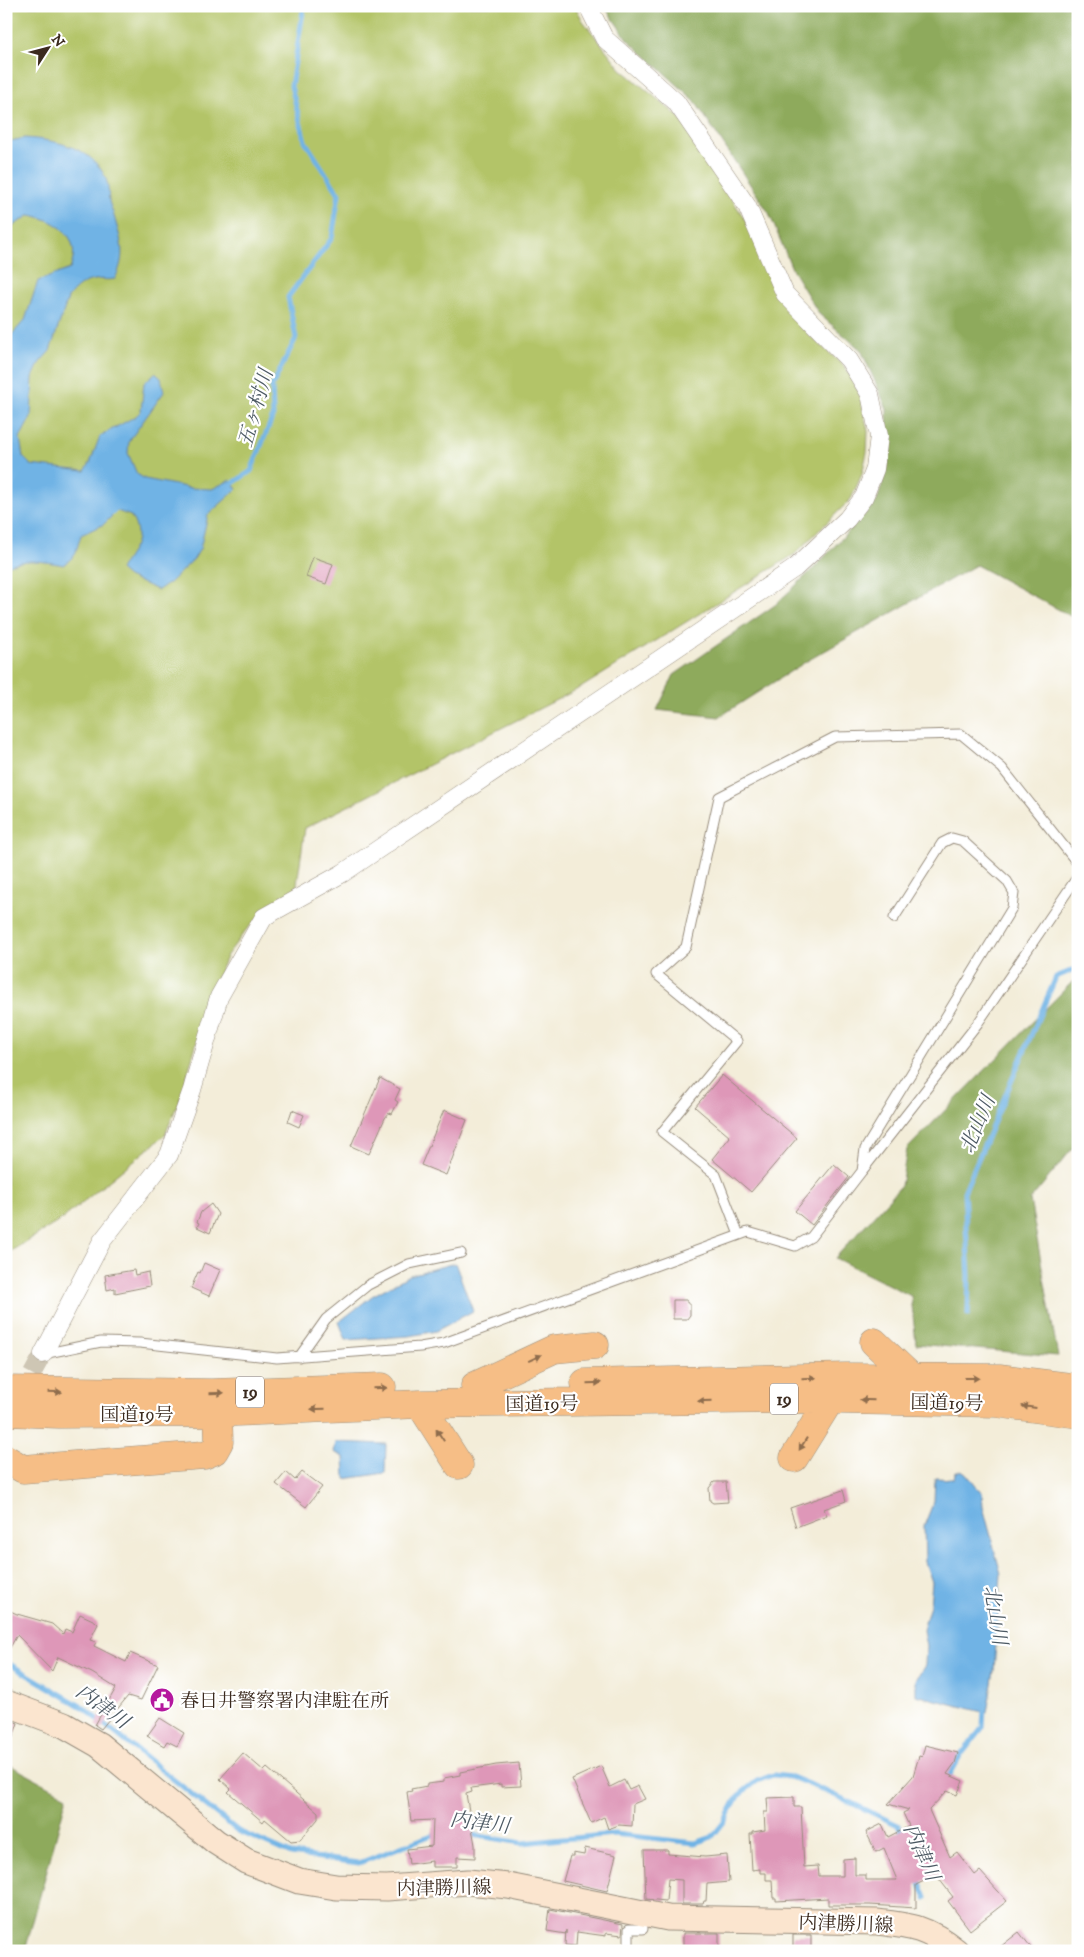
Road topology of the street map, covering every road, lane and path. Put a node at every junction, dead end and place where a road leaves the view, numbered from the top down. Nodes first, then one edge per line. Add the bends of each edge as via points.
1 (588, 6) edge
2 (1078, 864) edge
3 (1078, 876) edge
4 (894, 918) dead end
5 (862, 1171) junction
6 (739, 1235) junction
7 (461, 1253) dead end
8 (874, 1342) dead end
9 (596, 1345) dead end
10 (43, 1354) joint
11 (299, 1357) junction
12 (912, 1377) junction
13 (475, 1386) junction
14 (1078, 1388) edge
15 (6, 1390) edge
16 (830, 1400) junction
17 (420, 1404) junction
18 (6, 1412) edge
19 (218, 1413) junction
20 (1078, 1414) edge
21 (794, 1458) dead end
22 (6, 1459) edge
23 (460, 1465) dead end
24 (6, 1703) edge
25 (642, 1912) junction
26 (629, 1951) edge
27 (956, 1951) edge

1 - 10 street via 604,38 676,102 747,206 785,294 849,360 870,394 879,436 875,469 864,497 847,519 795,568 343,874 264,917 219,997 169,1155 102,1241
2 - 6 lane via 1002,768 961,734 835,737 719,796 686,947 656,974 737,1041 662,1132 716,1175
3 - 5 lane via 978,1023
4 - 5 lane via 942,843 952,838 962,841 1007,881 1014,893 1012,908 865,1149
5 - 6 lane via 811,1237 795,1246 748,1232
6 - 11 lane via 444,1343
7 - 11 lane via 409,1264 368,1285 326,1319
8 - 12 highway
13 -> 9 highway via 554,1349
10 - 11 lane via 101,1342 140,1343 277,1358
13 -> 12 highway, 国道19号 / 19
12 -> 14 highway, 国道19号 / 19 via 999,1378
15 -> 13 highway, 国道19号 / 19 via 211,1394
16 -> 17 highway, 国道19号 / 19
20 -> 16 highway, 国道19号 / 19 via 996,1403
16 -> 21 highway
17 -> 19 highway, 国道19号 / 19
23 -> 17 highway
18 - 19 highway, 国道19号 / 19
19 - 22 highway via 219,1442 214,1451 204,1455 23,1469
24 - 25 main road, 内津勝川線 via 64,1725 99,1745 216,1842 246,1861 300,1881 336,1887 387,1888 468,1882 508,1886
25 - 26 lane via 643,1929 629,1929
25 - 27 main road, 内津勝川線 via 668,1918 877,1922 910,1926 937,1936

